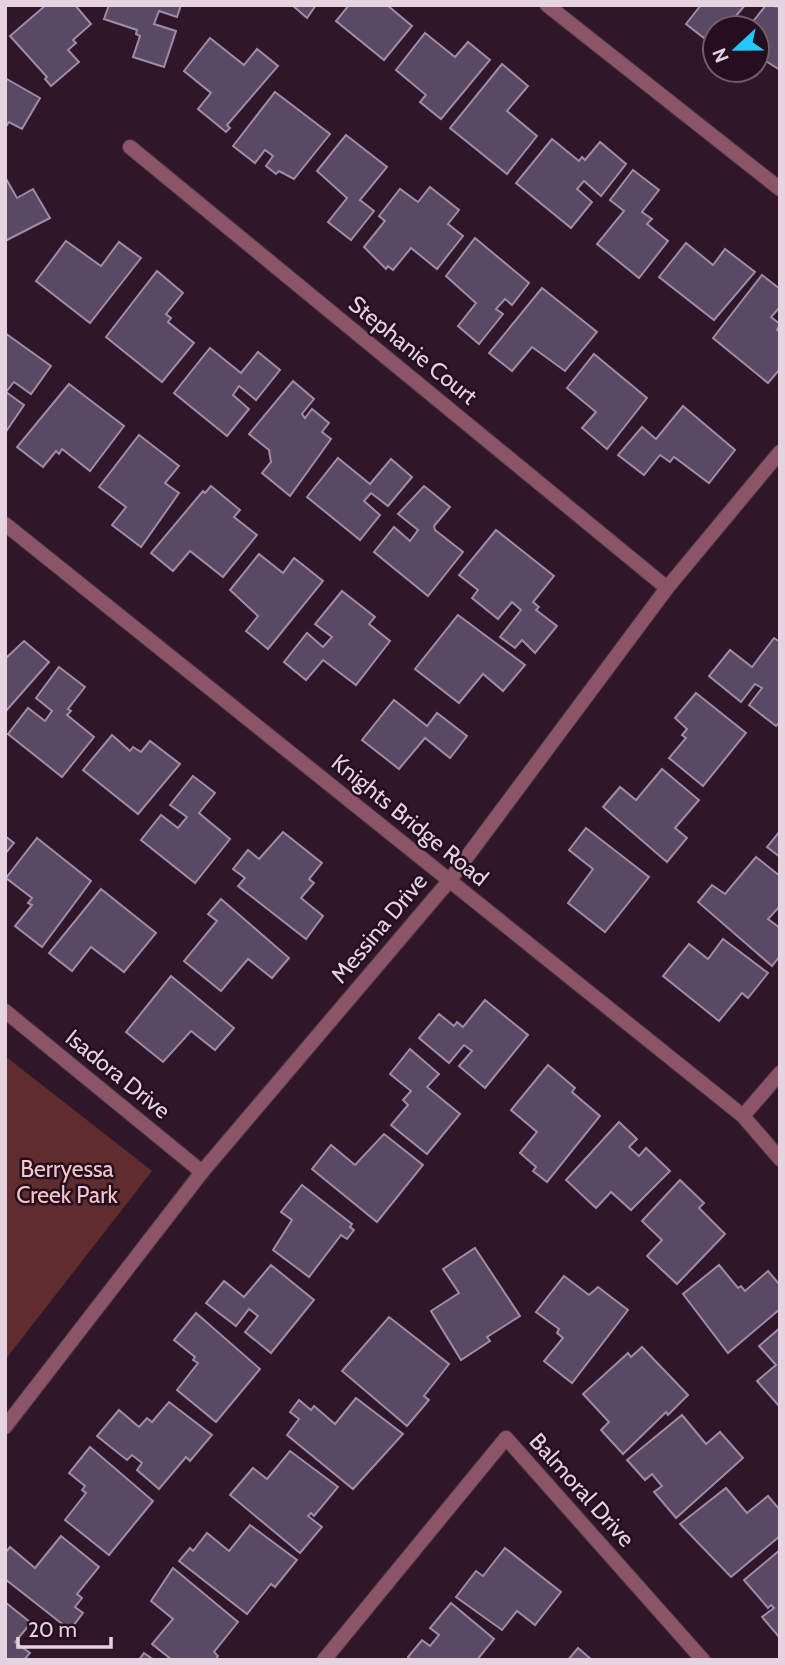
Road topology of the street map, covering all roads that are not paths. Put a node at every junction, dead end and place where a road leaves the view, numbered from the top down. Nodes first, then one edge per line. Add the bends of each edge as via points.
1 (547, 5) edge
2 (130, 147) dead end
3 (780, 189) edge
4 (780, 452) edge
5 (5, 524) edge
6 (667, 589) junction
7 (449, 881) junction
8 (5, 1012) edge
9 (780, 1073) edge
10 (743, 1116) junction
11 (780, 1159) edge
12 (202, 1172) junction
13 (5, 1427) edge
14 (324, 1660) edge
15 (703, 1660) edge

1 - 3 street
2 - 6 street, Stephanie Court
4 - 6 street, Messina Drive
5 - 7 street, Knights Bridge Road
6 - 7 street, Messina Drive
7 - 10 street, Knights Bridge Road
7 - 12 street, Messina Drive
8 - 12 street, Isadora Drive
9 - 10 street
10 - 11 street, Knights Bridge Road
12 - 13 street, Messina Drive
14 - 15 street, Balmoral Drive via 506,1438

